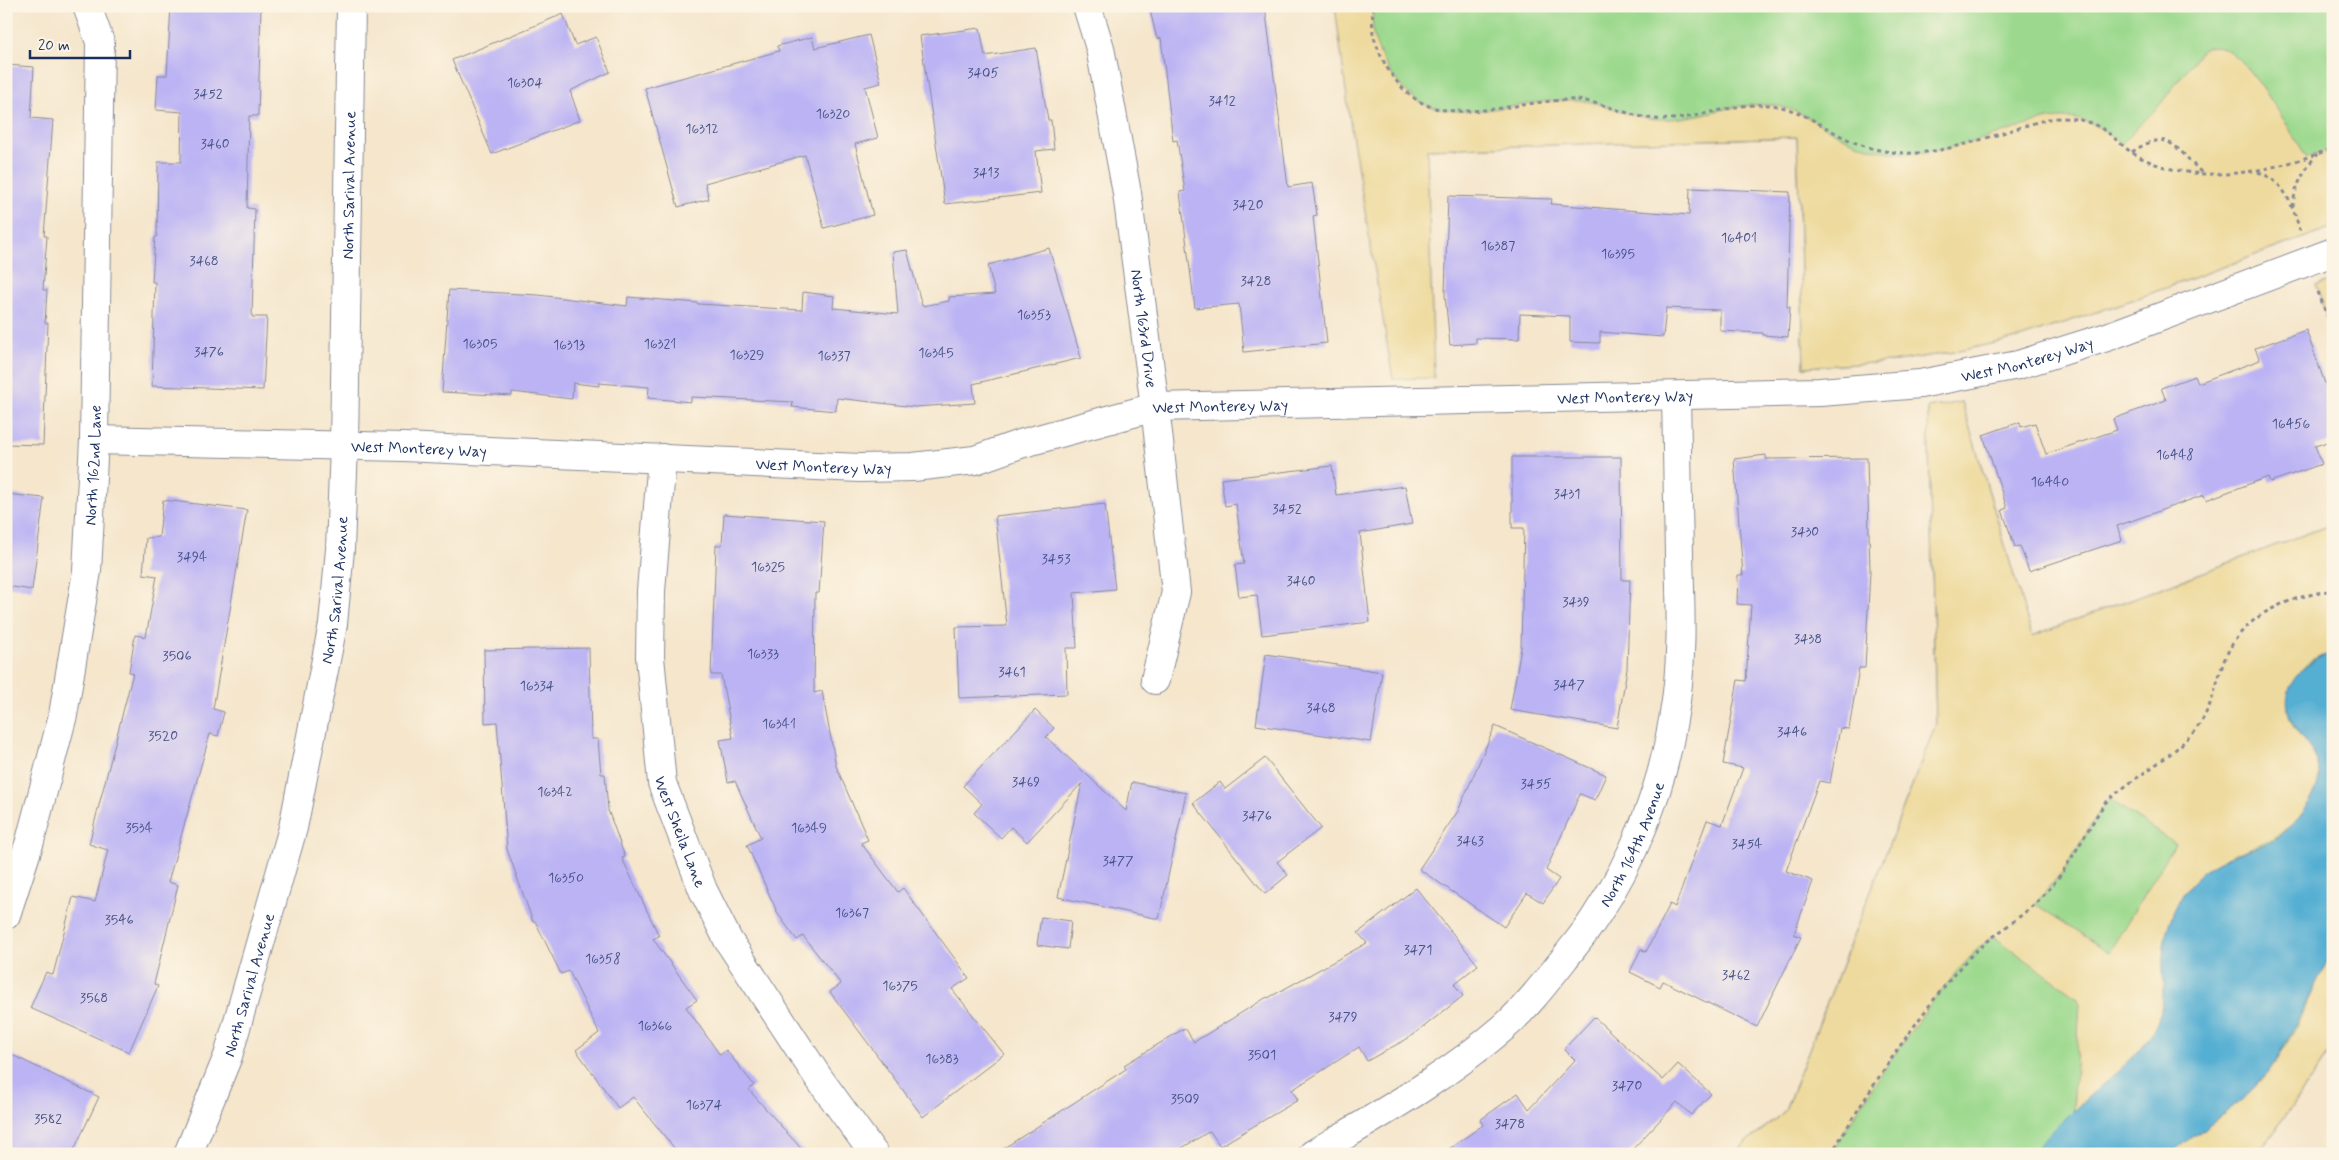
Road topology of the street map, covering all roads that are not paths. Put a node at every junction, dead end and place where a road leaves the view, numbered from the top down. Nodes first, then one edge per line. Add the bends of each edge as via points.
1 (87, 6) edge
2 (351, 6) edge
3 (1087, 6) edge
4 (2333, 252) edge
5 (1676, 396) junction
6 (1155, 407) junction
7 (94, 440) junction
8 (344, 446) junction
9 (662, 458) junction
10 (1155, 680) dead end
11 (6, 915) edge
12 (188, 1154) edge
13 (874, 1154) edge
14 (1313, 1154) edge

1 - 7 street, North 162nd Lane via 100,42
2 - 8 street, North Sarival Avenue
3 - 6 street, North 163rd Drive via 1100,48 1126,193
4 - 5 street, West Monterey Way via 2058,354 1972,375 1872,389
5 - 6 street, West Monterey Way
5 - 14 street, North 164th Avenue via 1681,620 1679,672 1673,721 1662,768 1630,855 1594,918 1539,992 1504,1027 1450,1070
6 - 9 street, West Monterey Way via 974,460 913,467 860,468
6 - 10 street, North 163rd Drive via 1176,592
7 - 8 street, West Monterey Way
7 - 11 street, North 162nd Lane via 87,570 63,715 30,842
8 - 9 street, West Monterey Way
8 - 12 street, North Sarival Avenue via 333,624 293,828 228,1056
9 - 13 street, West Sheila Lane via 651,591 650,657 662,783 703,890 728,940 818,1077

